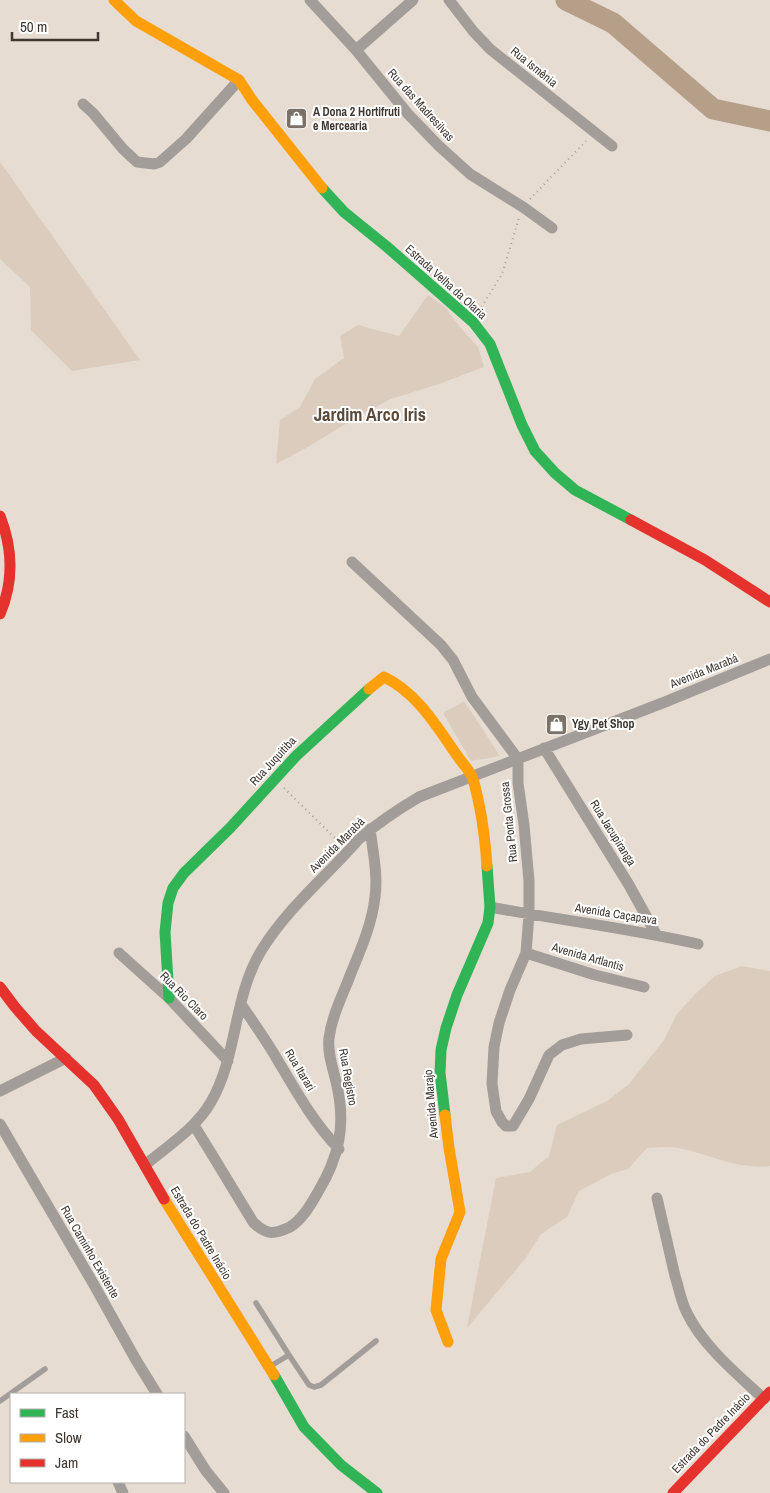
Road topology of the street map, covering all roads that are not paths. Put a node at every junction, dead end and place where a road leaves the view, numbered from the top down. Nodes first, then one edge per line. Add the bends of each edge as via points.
1 (114, 0) edge
2 (310, 0) edge
3 (413, 0) edge
4 (449, 0) edge
5 (356, 50) junction
6 (239, 80) junction
7 (83, 104) dead end
8 (612, 146) dead end
9 (552, 228) dead end
10 (0, 516) edge
11 (352, 562) dead end
12 (770, 602) edge
13 (0, 614) edge
14 (770, 659) edge
15 (544, 748) junction
16 (518, 759) junction
17 (472, 777) junction
18 (370, 829) junction
19 (490, 907) junction
20 (529, 914) junction
21 (656, 934) junction
22 (698, 944) dead end
23 (119, 953) dead end
24 (526, 953) junction
25 (0, 987) edge
26 (644, 987) dead end
27 (169, 998) junction
28 (241, 1004) junction
29 (627, 1035) dead end
30 (66, 1058) junction
31 (228, 1061) junction
32 (0, 1091) edge
33 (0, 1124) edge
34 (194, 1125) junction
35 (338, 1149) junction
36 (145, 1165) junction
37 (657, 1198) dead end
38 (256, 1303) dead end
39 (376, 1340) dead end
40 (448, 1342) dead end
41 (289, 1356) junction
42 (269, 1366) junction
43 (45, 1369) dead end
44 (12, 1393) edge
45 (156, 1393) edge
46 (767, 1395) edge
47 (185, 1438) edge
48 (224, 1493) edge
49 (377, 1493) edge
50 (673, 1493) edge

1 - 6 street, Estrada Velha da Olaria via 136,21
2 - 5 street, Rua das Madresilvas
3 - 5 street
4 - 8 street, Rua Ismênia via 490,49
5 - 9 street, Rua das Madresilvas via 408,114 439,146 470,174
6 - 7 street via 186,139 154,164 137,162
6 - 12 street, Estrada Velha da Olaria via 319,185 344,212 473,322 490,344 535,451 555,473 575,490 705,560
10 - 13 street via 10,548 11,567 8,591
11 - 16 street via 441,645 453,660 472,697
14 - 15 street, Avenida Marabá
15 - 16 street, Avenida Marabá
15 - 21 street, Rua Jacupiranga via 634,892
16 - 17 street, Avenida Marabá
16 - 20 street, Rua Ponta Grossa
17 - 18 street, Avenida Marabá via 419,797
17 - 19 street, Avenida Marajo via 486,852
17 - 27 street, Rua Juquitiba via 411,695 397,682 384,677 375,683 296,756 173,888 168,903 166,932
18 - 28 street, Avenida Marabá via 282,921 261,951
18 - 35 street, Rua Registro via 376,896 371,921 332,1018 328,1040 341,1117
19 - 20 street, Avenida Caçapava
19 - 40 street, Avenida Marajo via 488,923 457,995 442,1050 440,1073 448,1148 460,1212 441,1259 436,1310
20 - 21 street, Avenida Caçapava
20 - 24 street, Rua Ponta Grossa
21 - 22 street, Avenida Caçapava
23 - 27 street, Rua Rio Claro
24 - 26 street, Avenida Artlantis
24 - 29 street, Rua Ponta Grossa via 499,1022 494,1047 492,1084 496,1111 506,1126 513,1126 529,1100 549,1055 562,1045 581,1039
25 - 30 street, Estrada do Padre Inácio via 31,1025
27 - 31 street, Rua Rio Claro
28 - 31 street, Avenida Marabá
28 - 35 street, Rua Itarari via 313,1118
30 - 32 street
30 - 36 street, Estrada do Padre Inácio via 94,1085
31 - 34 street, Avenida Marabá via 211,1102
33 - 45 street, Rua Caminho Existente
34 - 35 street, Rua Registro via 262,1232 277,1232 292,1225 306,1211 328,1175
34 - 36 street, Avenida Marabá
36 - 42 street, Estrada do Padre Inácio
37 - 46 street via 687,1313 702,1337 727,1365
38 - 41 lane
39 - 41 lane via 321,1385 314,1387 309,1385
41 - 42 lane
42 - 49 street, Estrada do Padre Inácio via 304,1427 341,1465
43 - 44 lane
46 - 50 street, Estrada do Padre Inácio
47 - 48 street

